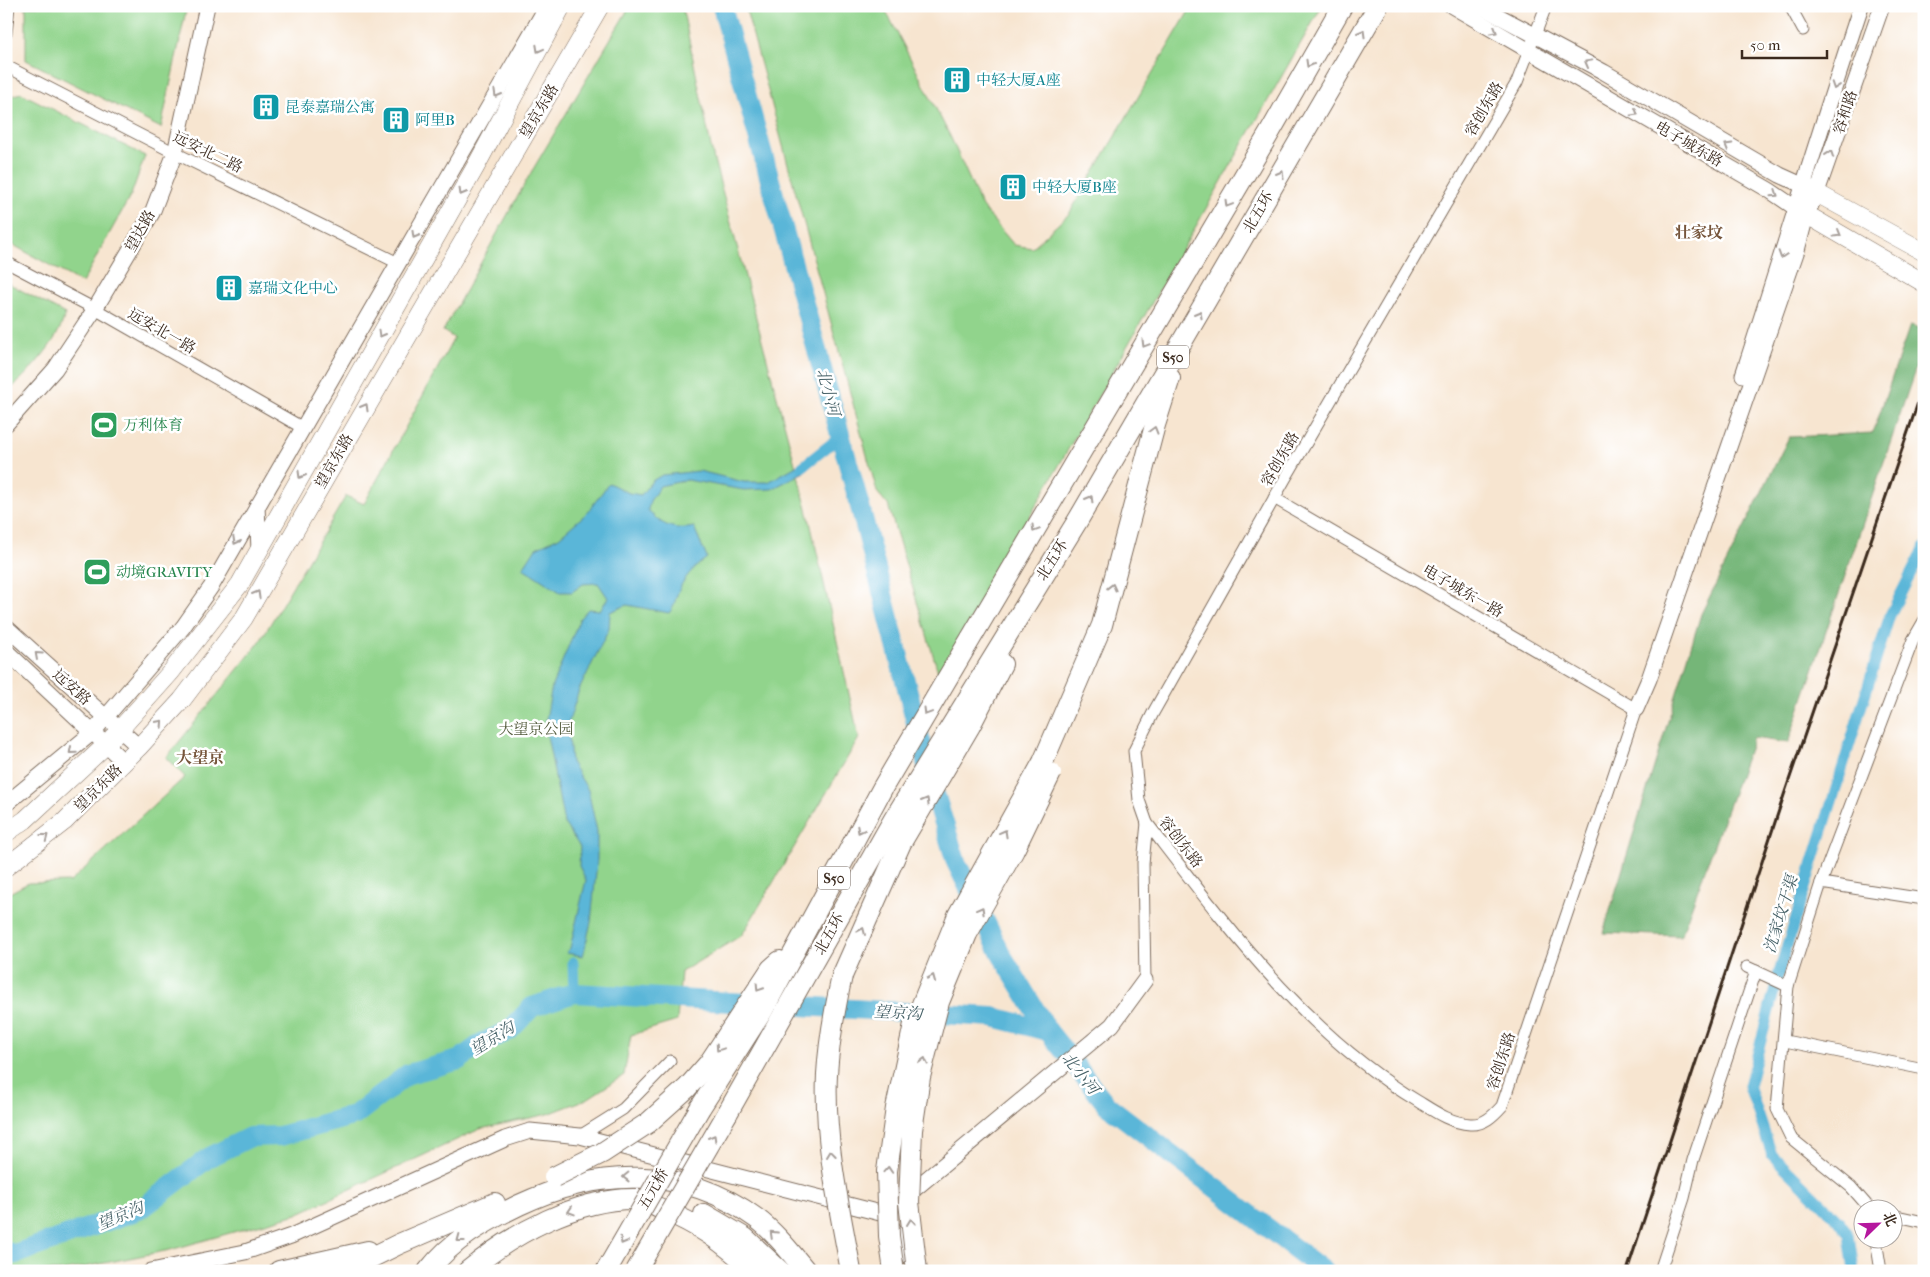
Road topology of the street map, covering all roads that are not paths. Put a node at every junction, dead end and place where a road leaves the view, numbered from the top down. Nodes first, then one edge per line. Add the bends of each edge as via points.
1 (9, 6) edge
2 (207, 6) edge
3 (547, 6) edge
4 (562, 6) edge
5 (600, 6) edge
6 (1342, 6) edge
7 (1378, 6) edge
8 (1452, 6) edge
9 (1480, 6) edge
10 (1546, 6) edge
11 (1790, 6) edge
12 (1861, 6) edge
13 (1882, 6) edge
14 (1803, 30) dead end
15 (6, 33) edge
16 (1534, 36) junction
17 (1528, 50) junction
18 (6, 66) edge
19 (175, 153) junction
20 (476, 166) junction
21 (448, 178) junction
22 (1810, 189) junction
23 (1801, 212) junction
24 (1924, 252) edge
25 (6, 262) edge
26 (398, 263) junction
27 (1924, 283) edge
28 (95, 309) junction
29 (1181, 345) junction
30 (6, 424) edge
31 (303, 428) junction
32 (1274, 498) junction
33 (257, 504) junction
34 (1078, 520) junction
35 (258, 550) junction
36 (1924, 621) edge
37 (6, 627) edge
38 (6, 651) edge
39 (1636, 709) junction
40 (106, 718) junction
41 (120, 730) junction
42 (93, 732) junction
43 (106, 745) junction
44 (139, 747) junction
45 (124, 762) junction
46 (1047, 768) junction
47 (6, 804) edge
48 (1147, 823) junction
49 (6, 833) edge
50 (6, 867) edge
51 (1820, 883) junction
52 (1924, 899) edge
53 (1145, 980) joint
54 (1788, 986) junction
55 (755, 1009) junction
56 (1784, 1041) junction
57 (670, 1061) dead end
58 (1924, 1069) edge
59 (727, 1114) joint
60 (580, 1136) junction
61 (639, 1199) junction
62 (1862, 1200) edge
63 (884, 1214) junction
64 (1902, 1217) edge
65 (1924, 1222) edge
66 (399, 1244) junction
67 (1878, 1250) edge
68 (151, 1271) edge
69 (278, 1271) edge
70 (344, 1271) edge
71 (428, 1271) edge
72 (468, 1271) edge
73 (606, 1271) edge
74 (636, 1271) edge
75 (754, 1271) edge
76 (780, 1271) edge
77 (806, 1271) edge
78 (850, 1271) edge
79 (894, 1271) edge
80 (918, 1271) edge
81 (1660, 1271) edge
82 (1881, 1271) edge

1 - 15 street
2 - 19 street, 望达路
3 -> 21 street
4 -> 20 main road, 望京东路
44 -> 5 main road, 望京东路 via 182,700 244,618
6 -> 55 highway, 北五环 / S50 via 883,787 798,944
29 -> 7 highway, 北五环 / S50
8 -> 17 street, 电子城东路
9 - 16 street, 电子城东路
10 - 16 street, 容创东路
11 - 14 street
12 -> 22 street, 容和路
22 -> 13 street, 容和路
16 - 17 street, 容创东路
22 -> 16 street, 电子城东路 via 1764,166 1589,63
17 -> 23 street, 电子城东路 via 1769,190
17 - 32 street, 容创东路 via 1517,82
18 - 19 street, 远安北二路
19 - 26 street, 远安北二路
19 - 28 street, 望达路 via 152,213
20 - 21 street
20 -> 35 main road, 望京东路
21 -> 26 street
22 - 23 street, 容和路
22 - 24 main road, 电子城东路
23 -> 27 main road, 电子城东路
23 - 39 street, 容和路 via 1641,678
25 - 28 street, 远安北一路
26 - 31 street
28 - 30 street, 望达路 via 55,369
28 - 31 street, 远安北一路
34 -> 29 highway, 北五环 / S50
46 -> 29 highway via 1102,625 1155,425
31 - 33 street
32 - 39 street, 电子城东一路
32 - 48 street, 容创东路 via 1134,751 1139,800
33 - 35 street
33 -> 40 street via 211,587 183,627
34 - 59 highway, 北五环 / S50 via 894,819
78 -> 34 highway, bridge via 835,1184 827,1110 829,1046 842,976 901,843 970,726
35 - 41 main road, 望京东路 via 240,584 171,672
36 - 51 street via 1913,640
40 -> 37 street, 远安路
38 - 42 street, 远安路
39 - 48 street, 容创东路 via 1502,1106 1490,1120 1472,1125 1451,1121 1396,1088 1327,1033 1256,961
40 - 41 street, 远安路
40 - 42 street
41 - 43 main road, 望京东路
41 - 44 street, 远安路
42 - 43 street, 远安路
42 -> 47 street
43 - 45 street, 远安路
43 - 49 main road, 望京东路 via 25,820
44 - 45 main road, 望京东路
50 -> 45 main road, 望京东路 via 65,821
79 -> 46 highway, bridge via 889,1236 887,1171 896,1108 914,1024 958,915
80 -> 46 highway, bridge via 909,1202 912,1130 920,1078 939,1002 967,934 1014,850
48 - 53 street via 1143,863
51 - 52 street
51 - 54 street
53 - 63 street via 1112,1025
54 - 56 street
54 - 81 street via 1752,969
55 -> 66 highway, bridge via 686,1088 648,1122 602,1153
55 -> 73 highway, 五元桥, bridge
56 - 58 street
56 - 62 street via 1776,1109 1791,1138
57 - 60 street via 623,1109
74 -> 59 highway, 五元桥 / S50, bridge
60 - 63 street
60 - 68 street via 522,1133 291,1236 245,1252
61 -> 72 highway via 596,1204 542,1222
61 - 75 highway via 711,1233
61 - 76 highway via 670,1202 701,1213 745,1238
63 - 80 street
64 - 65 street
66 - 69 highway
66 - 70 highway
67 - 82 street
77 -> 71 highway, bridge via 757,1218 704,1189 630,1176 599,1178 537,1196 480,1225 440,1255

